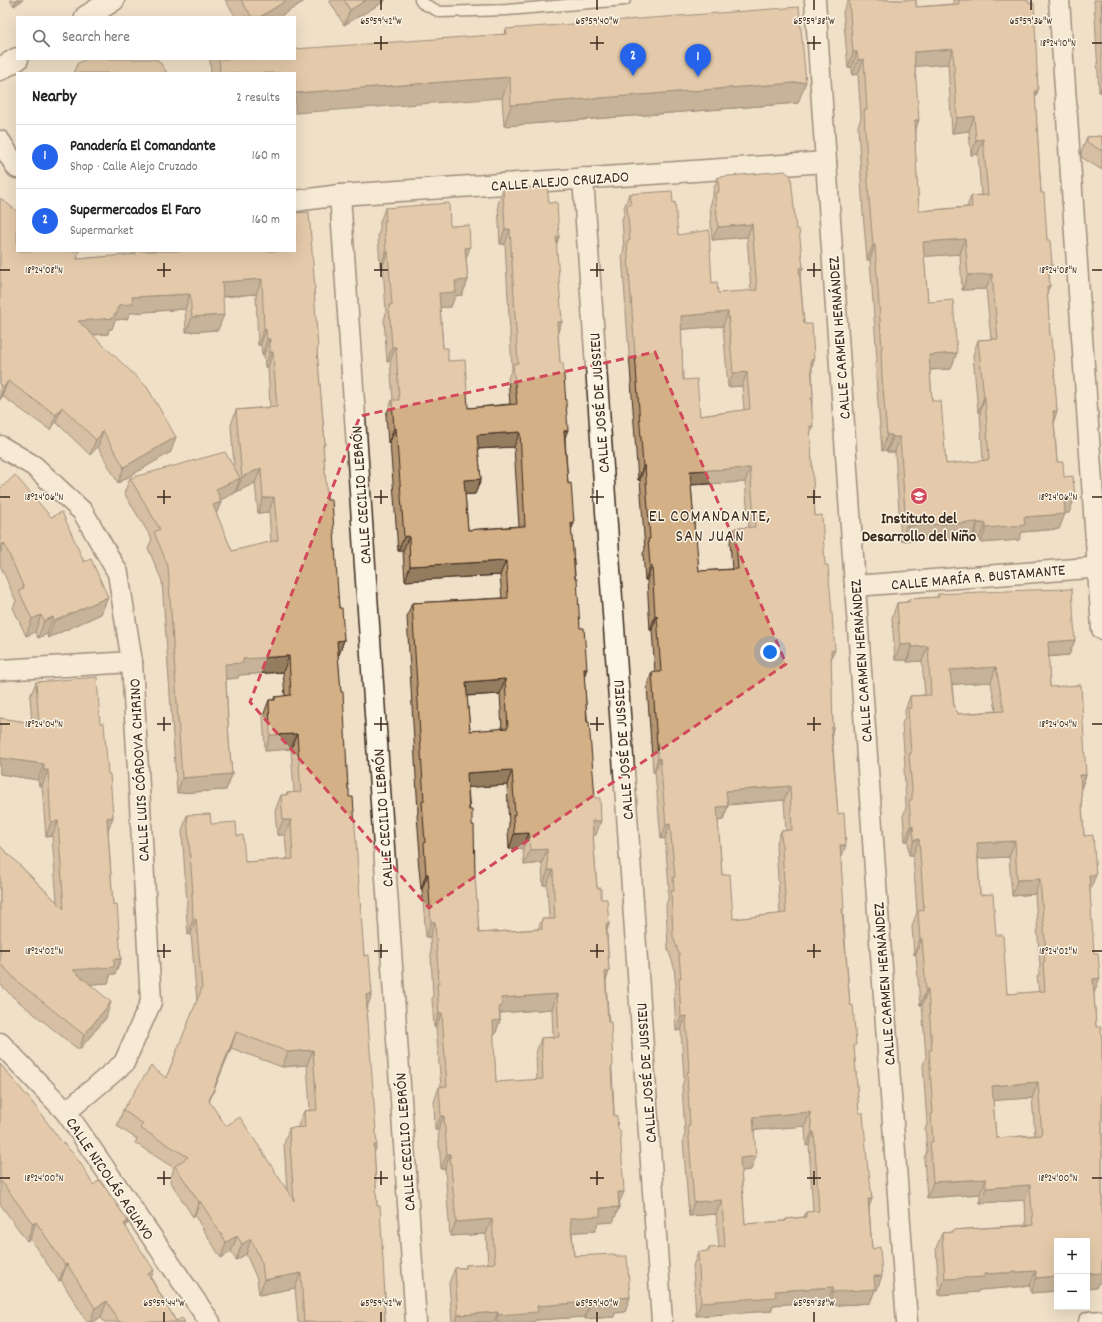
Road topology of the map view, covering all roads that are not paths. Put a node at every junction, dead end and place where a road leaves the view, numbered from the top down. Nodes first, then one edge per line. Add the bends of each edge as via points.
1 (114, 0) edge
2 (420, 0) edge
3 (625, 0) edge
4 (815, 0) edge
5 (1059, 0) edge
6 (88, 16) edge
7 (16, 60) edge
8 (0, 69) edge
9 (0, 141) edge
10 (826, 162) junction
11 (16, 166) edge
12 (583, 178) junction
13 (340, 195) junction
14 (296, 201) edge
15 (0, 446) edge
16 (1100, 567) edge
17 (855, 586) junction
18 (1102, 629) edge
19 (132, 662) junction
20 (0, 670) edge
21 (0, 1043) edge
22 (66, 1112) junction
23 (1102, 1321) edge
24 (210, 1322) edge
25 (416, 1322) edge
26 (662, 1322) edge
27 (907, 1322) edge
28 (1089, 1322) edge

1 - 6 street
2 - 3 lane via 440,12 507,10
4 - 10 street, CALLE CARMEN HERNÁNDEZ
5 - 16 street
7 - 8 street
9 - 11 street
10 - 12 street, CALLE ALEJO CRUZADO
10 - 17 street, CALLE CARMEN HERNÁNDEZ
12 - 13 street, CALLE ALEJO CRUZADO
12 - 26 street, CALLE JOSÉ DE JUSSIEU
13 - 14 street, CALLE ALEJO CRUZADO
13 - 25 street, CALLE CECILIO LEBRÓN
15 - 19 street, CALLE LUIS CÓRDOVA CHIRINO via 34,466 83,512 118,572
16 - 17 street, CALLE MARÍA R. BUSTAMANTE
16 - 18 street
17 - 27 street, CALLE CARMEN HERNÁNDEZ
19 - 20 street
19 - 22 street, CALLE LUIS CÓRDOVA CHIRINO via 151,1002 124,1063
21 - 22 street, CALLE NICOLÁS AGUAYO
22 - 24 street, CALLE NICOLÁS AGUAYO
23 - 28 street

